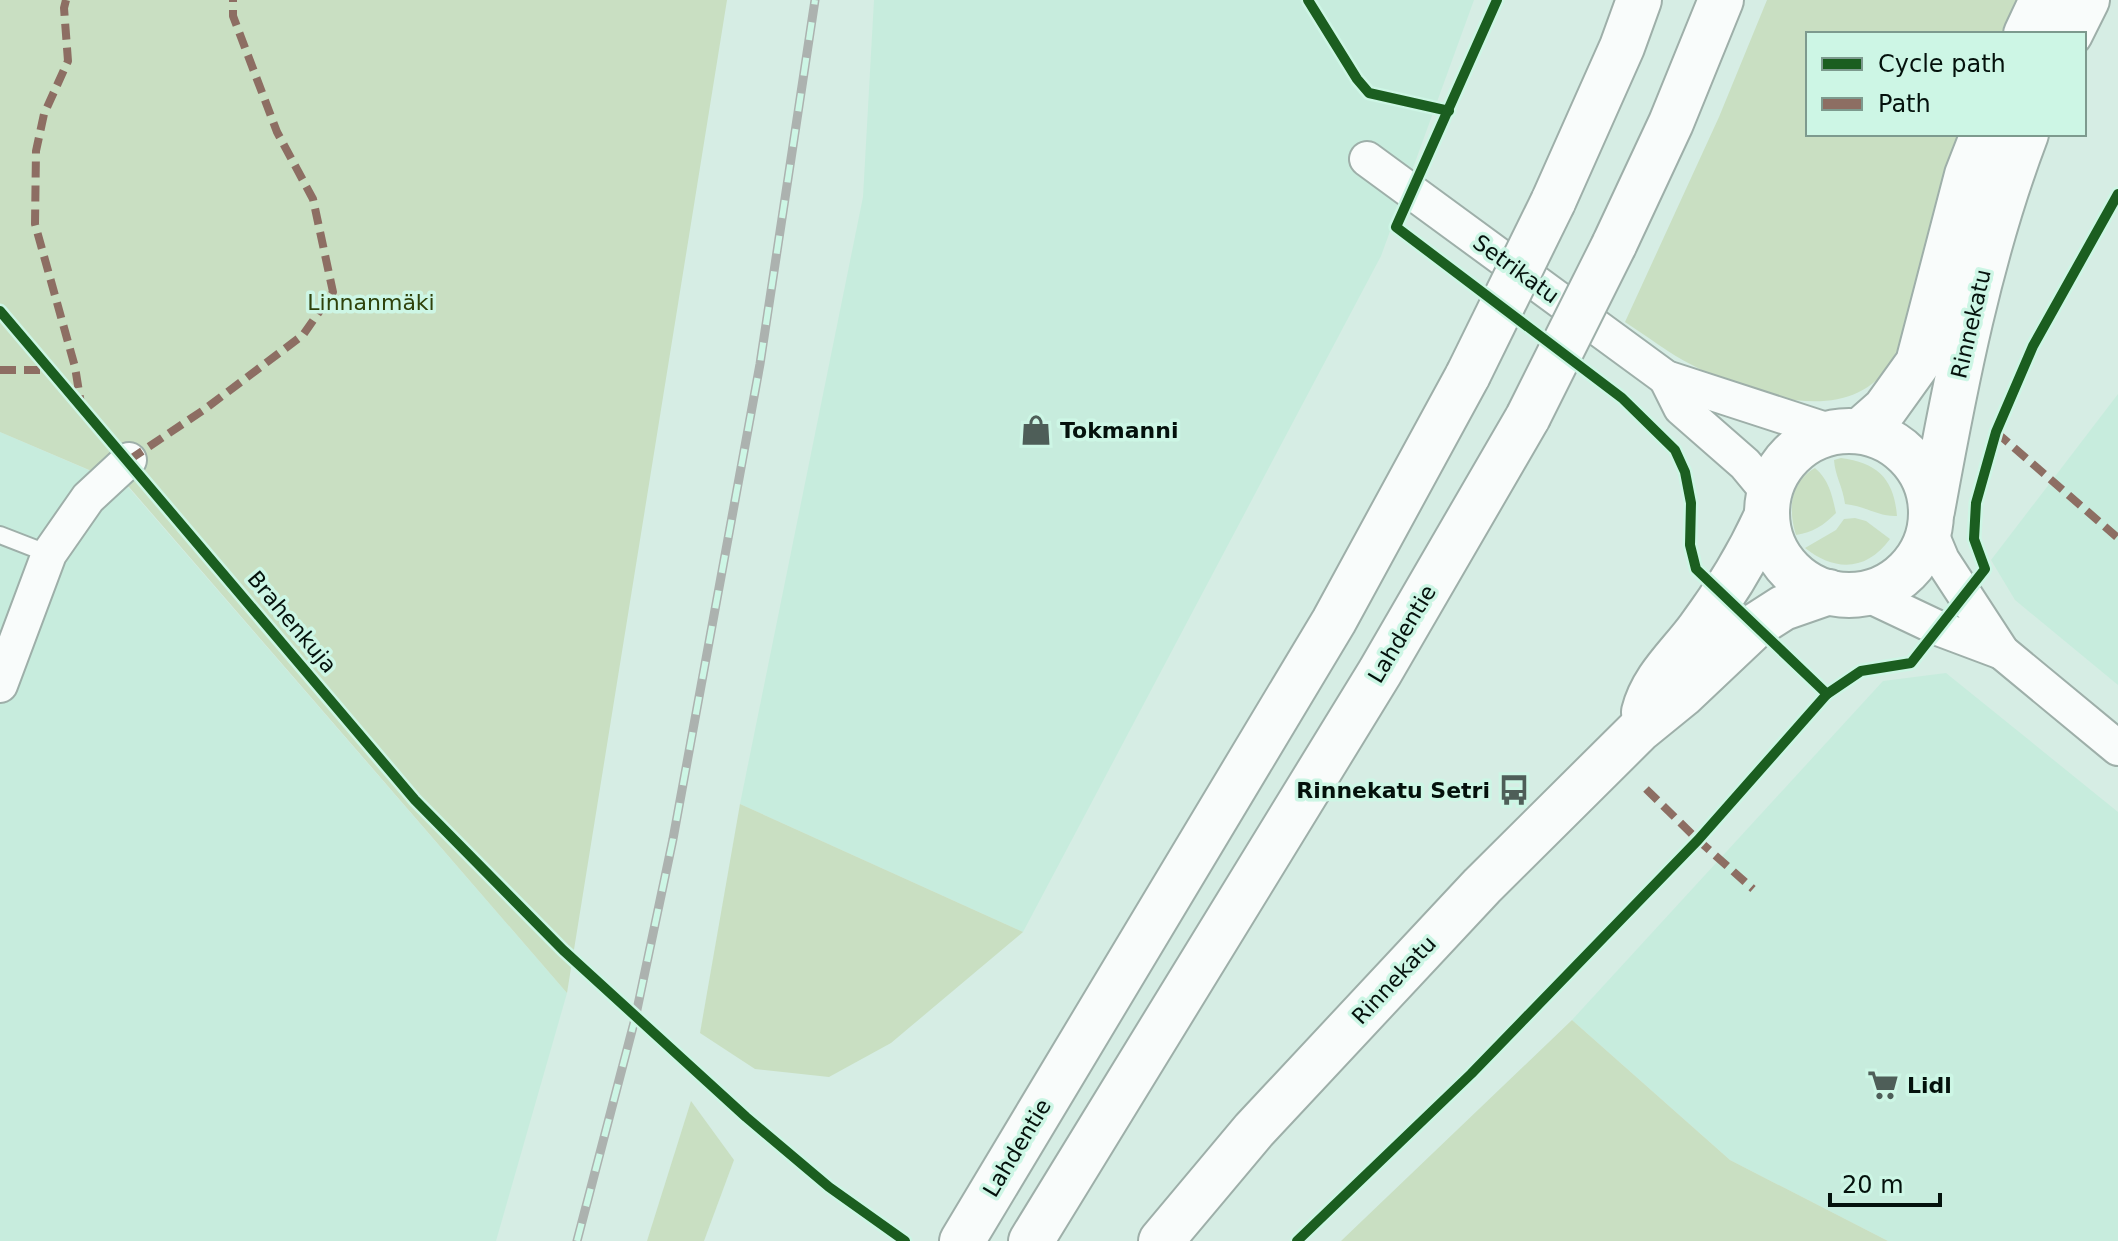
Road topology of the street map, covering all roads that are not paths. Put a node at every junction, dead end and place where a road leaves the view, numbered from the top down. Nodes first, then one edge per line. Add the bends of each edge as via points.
1 (1639, 0) edge
2 (1721, 0) edge
3 (2042, 0) edge
4 (2087, 0) edge
5 (2027, 32) edge
6 (2071, 32) edge
7 (1982, 136) edge
8 (2025, 136) edge
9 (1367, 159) dead end
10 (1666, 378) junction
11 (1846, 432) junction
12 (129, 460) dead end
13 (1768, 504) junction
14 (1930, 524) junction
15 (0, 535) edge
16 (49, 554) junction
17 (1846, 593) junction
18 (2002, 652) junction
19 (0, 685) edge
20 (1639, 730) junction
21 (2118, 748) edge
22 (962, 1241) edge
23 (1031, 1241) edge
24 (1161, 1241) edge

1 - 22 main road, Lahdentie, bridge via 1553,202 1468,375 1334,621
2 - 23 main road, Lahdentie, bridge via 1671,123 1528,417 1380,672
3 - 5 main road
4 - 6 main road
7 - 11 main road, Rinnekatu via 1967,175 1918,363 1885,409
8 - 14 main road, Rinnekatu via 1983,270
9 - 10 street, Setrikatu
10 - 11 street, Setrikatu
10 - 13 street, Setrikatu via 1681,408 1745,464
11 - 13 main road via 1810,440 1792,453 1778,471
11 - 14 main road via 1888,441 1912,460 1929,497
12 - 16 street via 88,498
13 - 17 main road via 1770,537 1785,564 1810,585
13 - 20 main road via 1752,548 1701,626 1649,691
14 - 17 main road via 1923,548 1899,578 1882,588
14 - 18 street via 1942,560
15 - 16 lane
16 - 19 street
17 - 18 street
17 - 20 main road, Rinnekatu via 1783,608 1755,626
18 - 21 street
20 - 24 main road, Rinnekatu via 1254,1130

